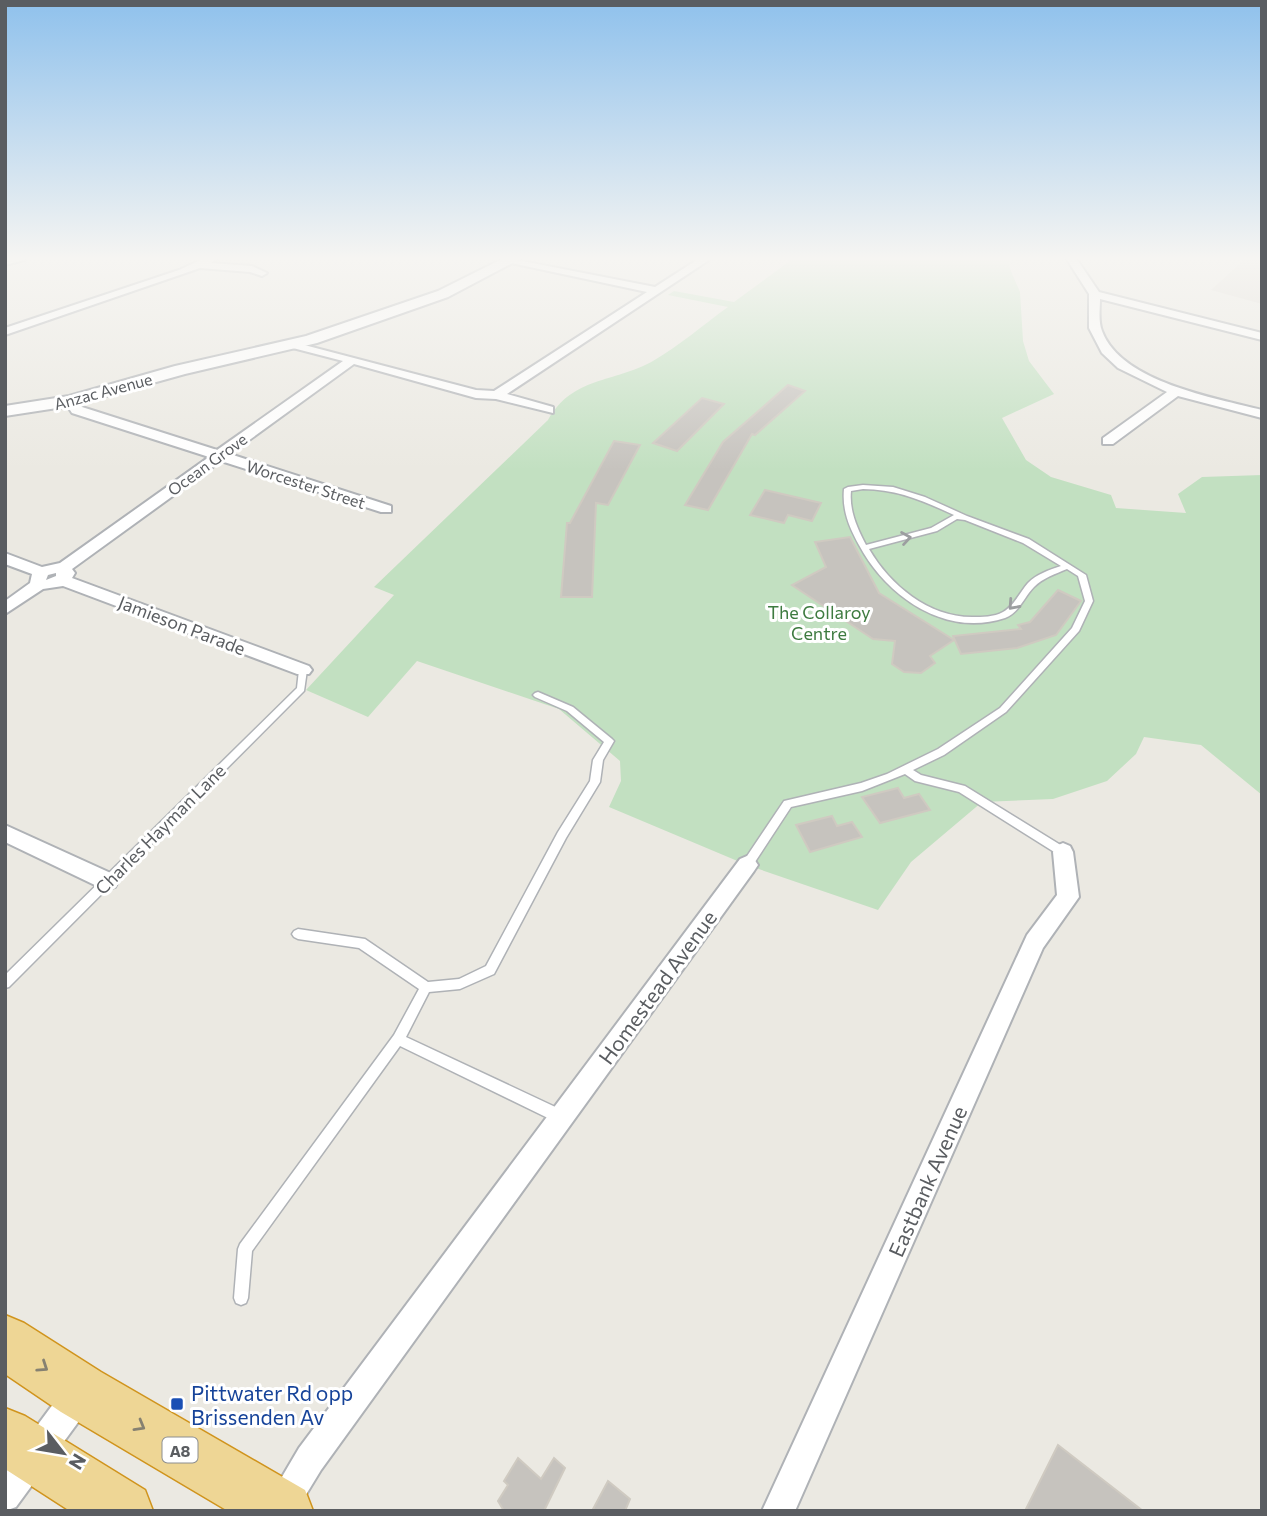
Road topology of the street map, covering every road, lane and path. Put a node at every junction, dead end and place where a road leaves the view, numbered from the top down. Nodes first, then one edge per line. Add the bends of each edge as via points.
1 (345, 329) edge
2 (599, 329) edge
3 (1096, 329) edge
4 (1230, 329) edge
5 (1262, 337) edge
6 (293, 344) junction
7 (351, 361) junction
8 (1175, 392) junction
9 (497, 395) junction
10 (70, 401) junction
11 (548, 410) dead end
12 (5, 411) edge
13 (1262, 414) edge
14 (1108, 441) dead end
15 (218, 455) junction
16 (386, 509) dead end
17 (966, 518) junction
18 (864, 548) junction
19 (5, 558) edge
20 (1067, 566) junction
21 (62, 574) junction
22 (41, 578) junction
23 (5, 609) edge
24 (303, 670) joint
25 (538, 695) dead end
26 (906, 770) junction
27 (5, 833) edge
28 (1063, 852) joint
29 (747, 865) joint
30 (107, 881) junction
31 (298, 934) dead end
32 (5, 983) edge
33 (426, 987) junction
34 (398, 1039) junction
35 (562, 1117) junction
36 (241, 1298) dead end
37 (5, 1342) edge
38 (80, 1392) junction
39 (15, 1463) edge
40 (280, 1510) edge
41 (124, 1511) edge
42 (778, 1511) edge

1 - 6 street, Anzac Avenue
2 - 9 street
3 - 8 street via 1112,355 1134,373
4 - 5 street
6 - 7 street
6 - 10 street, Anzac Avenue
7 - 9 street via 476,394
7 - 15 street, Ocean Grove
8 - 13 street
8 - 14 street
9 - 11 street
10 - 12 street, Anzac Avenue
10 - 15 street, Worcester Street via 77,410
15 - 16 street, Worcester Street
15 - 21 street, Ocean Grove
18 -> 17 lane via 912,538 946,526 956,517
17 - 18 lane, Homestead Avenue via 901,491 862,485 848,489 846,501
17 - 20 lane, Homestead Avenue via 1026,541
20 -> 18 lane via 1034,582 1007,614 986,621 924,609 892,588
19 - 22 street
20 - 26 lane, Homestead Avenue via 1082,575 1088,600 1076,629 1003,710
21 - 22 street via 51,585
21 - 24 street, Jamieson Parade
22 - 23 street
24 - 30 lane, Charles Hayman Lane via 301,689
25 - 33 lane via 570,709 609,741 598,760 595,782 490,970 460,984
26 - 28 lane via 918,778 962,789
26 - 29 lane, Homestead Avenue via 862,787 788,804
27 - 30 street
28 - 42 street, Eastbank Avenue via 1068,897 1035,942
29 - 35 street, Homestead Avenue
30 - 32 lane, Charles Hayman Lane
31 - 33 lane via 361,943
33 - 34 lane
34 - 35 lane
34 - 36 lane via 246,1249
35 - 40 street, Homestead Avenue via 310,1459
37 -> 38 highway, A8
38 - 39 street
38 -> 40 highway, A8
39 - 41 highway

